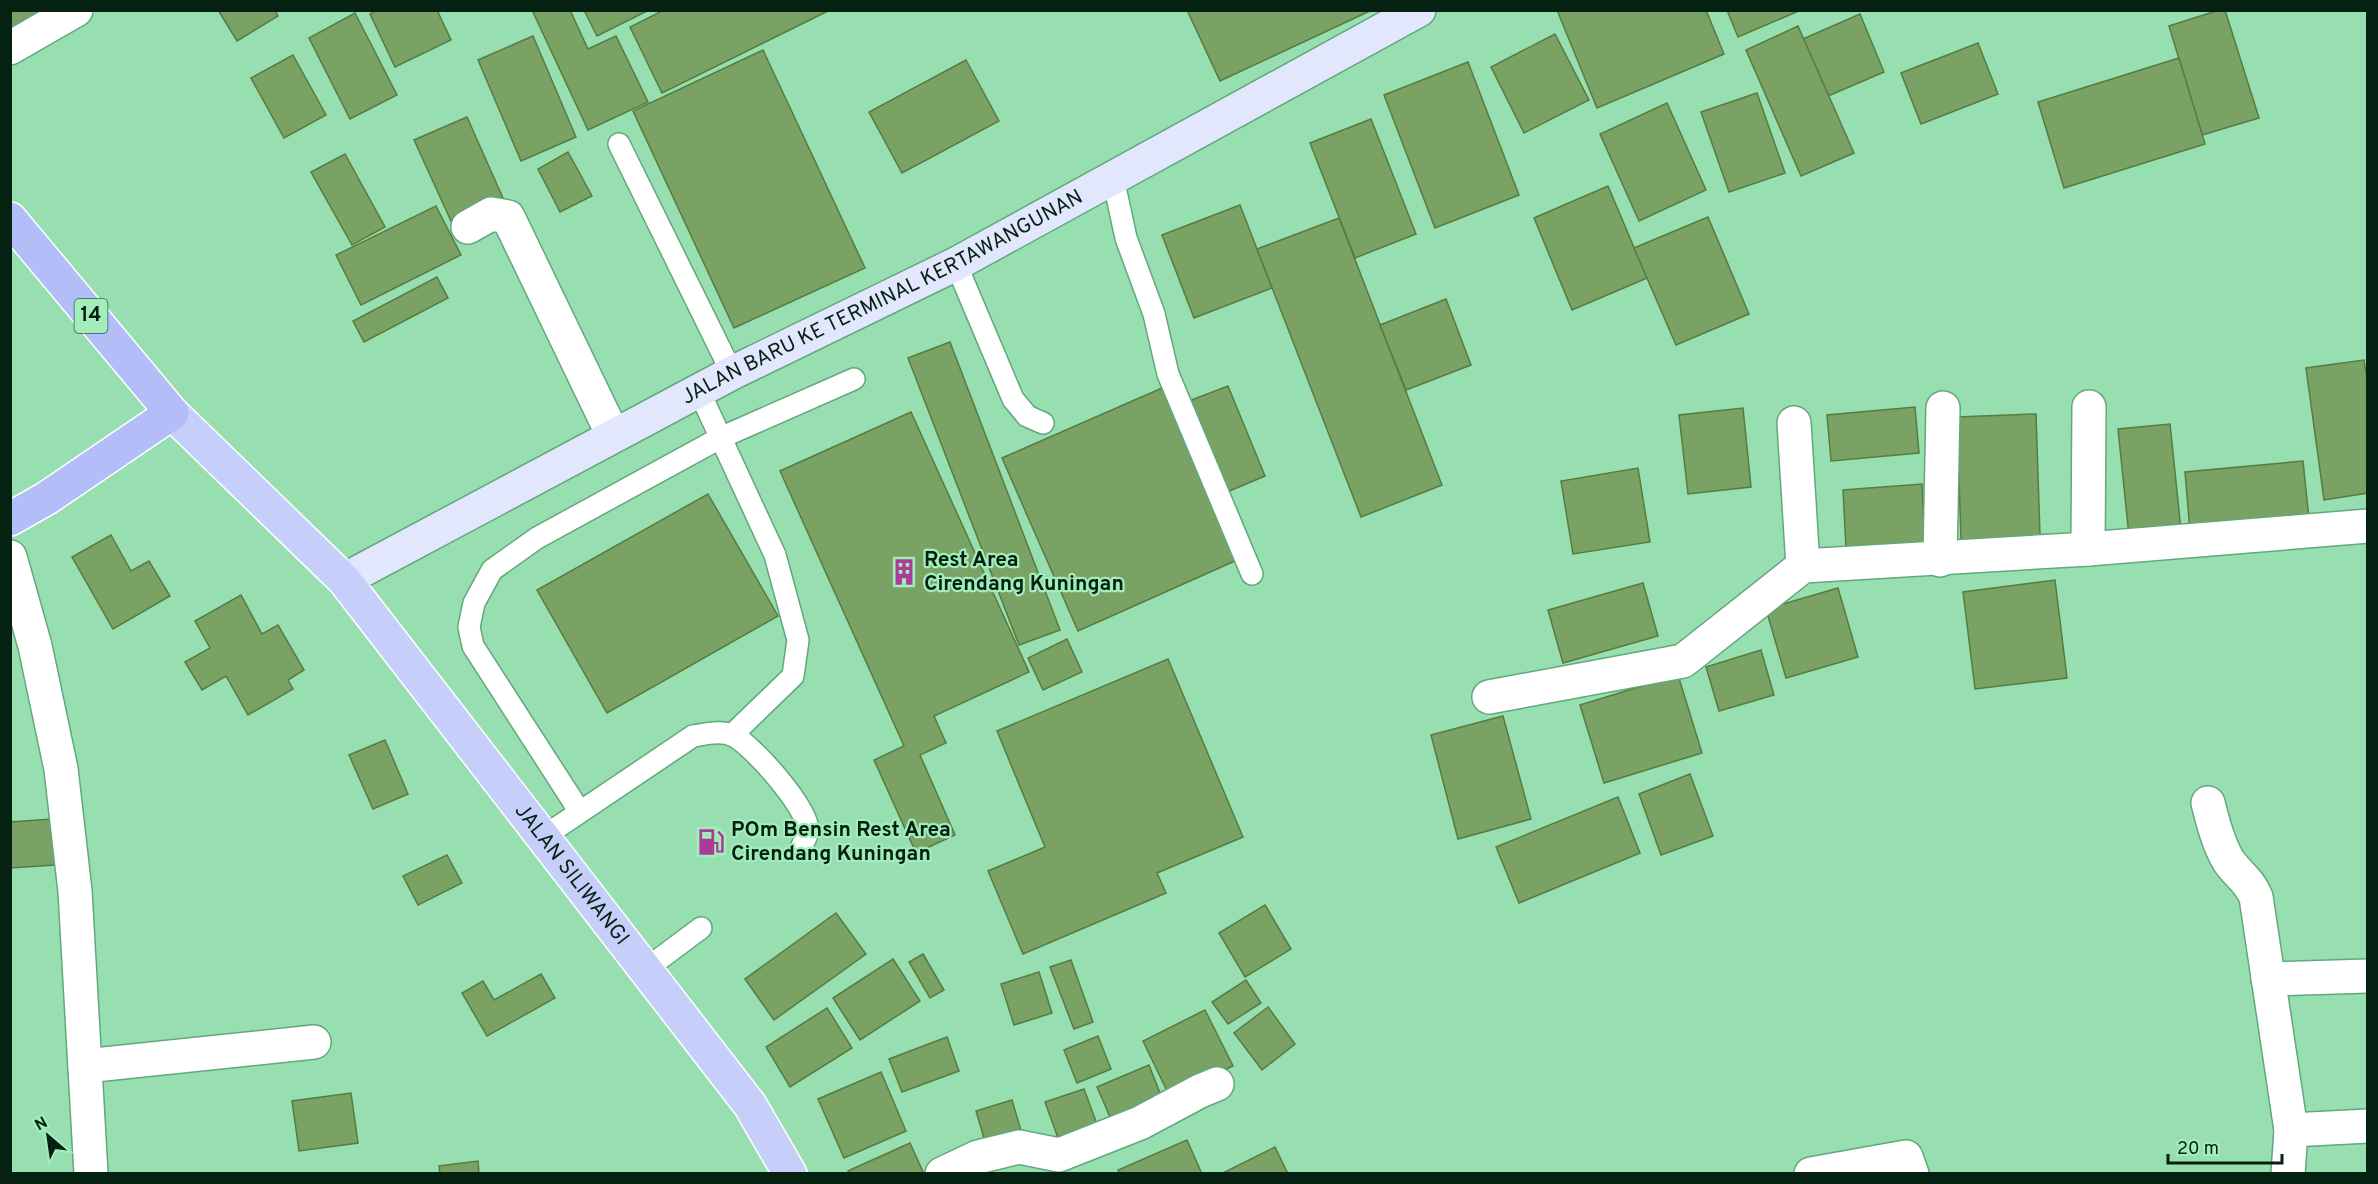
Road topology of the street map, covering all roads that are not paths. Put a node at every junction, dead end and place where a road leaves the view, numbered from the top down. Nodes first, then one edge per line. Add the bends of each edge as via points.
1 (76, 10) edge
2 (1419, 10) edge
3 (10, 48) edge
4 (619, 144) dead end
5 (1113, 178) junction
6 (10, 219) edge
7 (468, 227) dead end
8 (956, 264) junction
9 (732, 373) junction
10 (854, 379) dead end
11 (699, 391) junction
12 (2089, 407) dead end
13 (1943, 408) dead end
14 (172, 413) junction
15 (1043, 423) dead end
16 (1794, 423) dead end
17 (613, 435) junction
18 (720, 438) junction
19 (10, 519) edge
20 (2367, 526) edge
21 (2088, 549) junction
22 (10, 557) edge
23 (1940, 560) junction
24 (1803, 566) junction
25 (1252, 574) dead end
26 (344, 580) junction
27 (1489, 697) dead end
28 (732, 735) junction
29 (2208, 802) dead end
30 (580, 812) junction
31 (543, 837) junction
32 (800, 850) dead end
33 (701, 928) dead end
34 (646, 969) junction
35 (2367, 976) edge
36 (2268, 979) junction
37 (314, 1042) dead end
38 (85, 1066) junction
39 (1217, 1084) dead end
40 (2367, 1126) edge
41 (2291, 1130) junction
42 (91, 1173) edge
43 (790, 1173) edge
44 (942, 1173) edge
45 (1811, 1173) edge
46 (1912, 1173) edge
47 (2288, 1173) edge

1 - 3 street
2 - 5 main road, JALAN BARU KE TERMINAL KERTAWANGUNAN
4 - 9 lane
5 - 8 main road, JALAN BARU KE TERMINAL KERTAWANGUNAN
5 - 25 lane via 1126,238 1154,314 1168,374
6 - 14 highway, 14
7 - 17 street via 491,214 508,217
8 - 9 main road, JALAN BARU KE TERMINAL KERTAWANGUNAN
8 - 15 lane via 1013,399 1026,416
9 - 11 main road, JALAN BARU KE TERMINAL KERTAWANGUNAN
10 - 18 lane
11 - 17 main road, JALAN BARU KE TERMINAL KERTAWANGUNAN
11 - 18 lane
12 - 21 street
13 - 23 street
14 - 19 highway
14 - 26 main road, JALAN SILIWANGI
16 - 24 street
17 - 26 main road, JALAN BARU KE TERMINAL KERTAWANGUNAN
18 - 28 lane via 775,555 798,640 793,676
18 - 30 lane via 537,538 492,570 474,603 469,627 473,646
20 - 21 street
21 - 23 street
22 - 38 street via 36,646 61,769 75,891
23 - 24 street
24 - 27 street via 1683,661
26 - 31 main road, JALAN SILIWANGI
28 - 30 lane via 693,736
28 - 32 lane via 753,750 805,817 808,831
29 - 36 street via 2229,862 2247,879 2256,897
30 - 31 lane
31 - 34 main road, JALAN SILIWANGI
33 - 34 lane
34 - 43 main road, JALAN SILIWANGI via 750,1105
35 - 36 street
36 - 41 street
37 - 38 street
38 - 42 street
39 - 44 street via 1140,1123 1059,1155 1018,1147 978,1157
40 - 41 street
41 - 47 street
45 - 46 street via 1906,1157

